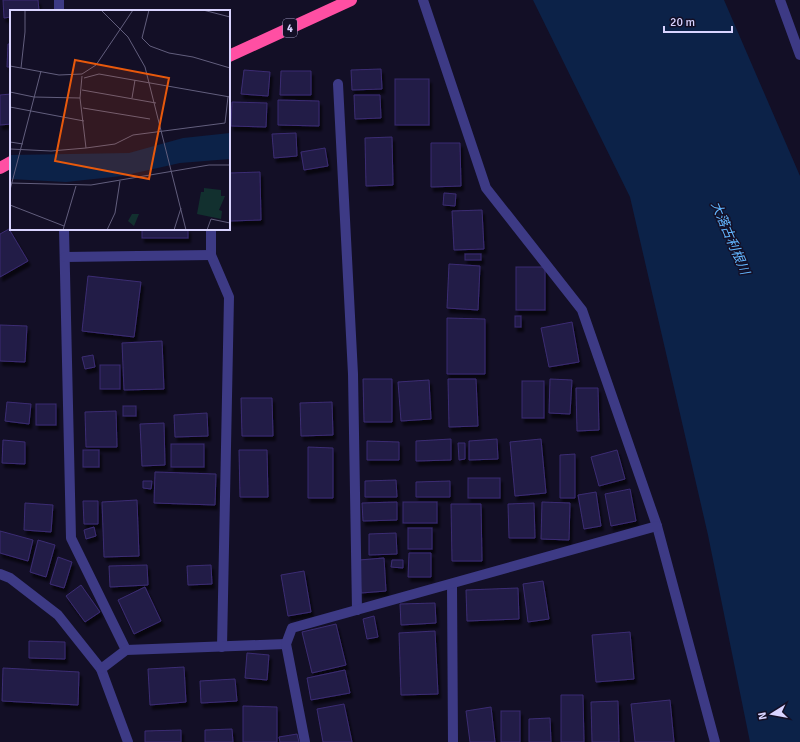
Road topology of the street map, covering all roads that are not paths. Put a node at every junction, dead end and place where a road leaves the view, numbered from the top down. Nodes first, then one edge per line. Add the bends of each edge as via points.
1 (351, 0) edge
2 (423, 0) edge
3 (780, 0) edge
4 (800, 55) edge
5 (230, 56) edge
6 (338, 84) dead end
7 (10, 163) edge
8 (0, 168) edge
9 (64, 230) edge
10 (211, 230) edge
11 (211, 255) junction
12 (65, 257) junction
13 (658, 526) junction
14 (0, 574) edge
15 (452, 584) junction
16 (357, 610) junction
17 (286, 644) junction
18 (222, 647) junction
19 (126, 650) junction
20 (101, 670) junction
21 (128, 742) edge
22 (305, 742) edge
23 (453, 742) edge
24 (715, 742) edge

1 - 5 highway, 4
2 - 13 street via 486,188 582,310
3 - 4 street
6 - 16 street via 353,374
7 - 8 highway
9 - 12 street
10 - 11 street
11 - 12 street
11 - 18 street via 229,297
12 - 19 street via 72,538
13 - 15 street
13 - 24 street
14 - 20 street via 10,578 58,615
15 - 16 street
15 - 23 street
16 - 17 street via 292,628
17 - 18 street
17 - 22 street
18 - 19 street
19 - 20 street
20 - 21 street

